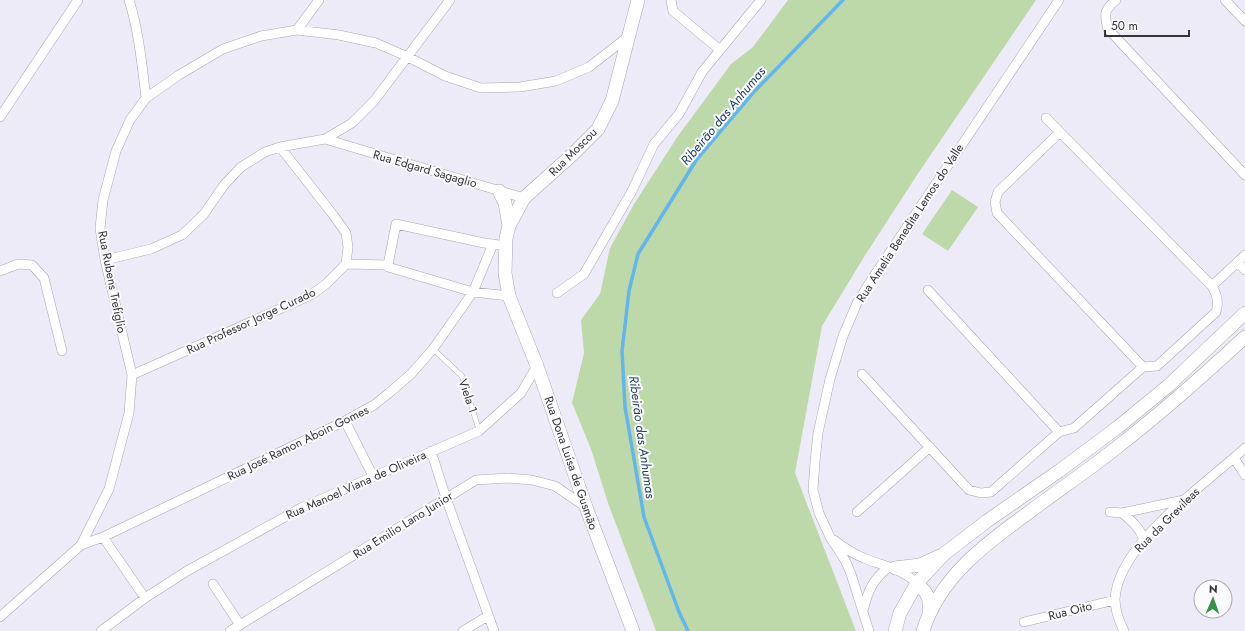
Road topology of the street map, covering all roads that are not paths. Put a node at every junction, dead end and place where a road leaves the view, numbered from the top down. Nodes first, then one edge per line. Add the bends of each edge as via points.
1 (78, 0) edge
2 (129, 0) edge
3 (319, 0) edge
4 (450, 0) edge
5 (638, 0) edge
6 (671, 0) edge
7 (761, 0) edge
8 (1059, 0) edge
9 (1116, 0) edge
10 (1225, 0) edge
11 (1245, 21) edge
12 (297, 30) junction
13 (629, 36) junction
14 (720, 50) junction
15 (408, 57) junction
16 (146, 98) junction
17 (0, 117) edge
18 (1046, 118) dead end
19 (1060, 132) junction
20 (325, 139) junction
21 (280, 147) junction
22 (1245, 175) edge
23 (499, 191) junction
24 (524, 198) junction
25 (509, 226) junction
26 (1245, 255) edge
27 (105, 260) junction
28 (1238, 262) junction
29 (346, 264) junction
30 (388, 265) junction
31 (1245, 270) edge
32 (0, 271) edge
33 (1212, 286) junction
34 (928, 290) dead end
35 (473, 292) junction
36 (557, 294) dead end
37 (509, 296) junction
38 (1245, 313) edge
39 (1245, 337) edge
40 (433, 349) junction
41 (62, 350) dead end
42 (537, 366) junction
43 (1143, 367) junction
44 (862, 374) dead end
45 (132, 375) junction
46 (345, 421) junction
47 (479, 430) junction
48 (1058, 432) junction
49 (930, 447) junction
50 (1245, 448) edge
51 (431, 451) junction
52 (1234, 458) junction
53 (1245, 475) edge
54 (373, 476) junction
55 (446, 498) junction
56 (1184, 500) junction
57 (586, 508) junction
58 (857, 512) dead end
59 (1110, 512) dead end
60 (1122, 513) junction
61 (103, 537) junction
62 (830, 537) junction
63 (1144, 540) junction
64 (81, 545) junction
65 (944, 554) junction
66 (892, 568) junction
67 (917, 583) junction
68 (213, 584) dead end
69 (145, 598) junction
70 (1115, 600) junction
71 (863, 612) junction
72 (488, 616) junction
73 (929, 616) junction
74 (0, 617) edge
75 (1024, 622) dead end
76 (240, 625) junction
77 (102, 631) edge
78 (230, 631) edge
79 (463, 631) edge
80 (494, 631) edge
81 (633, 631) edge
82 (869, 631) edge
83 (895, 631) edge
84 (923, 631) edge
85 (1124, 631) edge

1 - 17 street
2 - 16 street via 140,49
3 - 12 street
4 - 15 street
5 - 13 main road, Rua Moscou
6 - 14 street via 673,11
7 - 14 street
8 - 62 street, Rua Amelia Benedita Lemos do Valle via 857,303 843,336 830,379 818,433 813,490 819,513
9 - 22 street via 1107,8 1105,18 1108,29
10 - 11 street
12 - 15 street, Rua Rubens Trefíglio via 376,43
12 - 16 street, Rua Rubens Trefíglio via 261,36 223,49
13 - 15 street, Rua Rubens Trefíglio via 589,67 556,81 520,87 481,88 445,76
13 - 24 main road, Rua Moscou via 612,101 598,129
14 - 36 street via 702,72 679,114 654,144 632,191 584,274
15 - 20 street via 374,101 352,123
16 - 27 street, Rua Rubens Trefíglio via 130,120 116,151 103,200 100,228
18 - 19 street
19 - 33 street
19 - 43 street via 998,192 995,202 998,213
20 - 21 street
20 - 23 street, Rua Edgard Sagaglio
21 - 27 street via 265,152 241,167 224,185 204,214 182,235 151,249
21 - 29 street via 346,233
23 - 24 street, Rua Edgard Sagaglio
23 - 25 main road via 505,204
24 - 25 main road, Rua Moscou
25 - 37 main road, Rua Moscou via 505,273
26 - 28 street
27 - 45 street, Rua Rubens Trefíglio
28 - 31 street
28 - 33 street
29 - 30 street
29 - 45 street, Rua Professor Jorge Curado via 311,295
30 - 35 street
30 - 35 street, Rua José Ramon Aboin Gomes via 396,224 496,244
32 - 41 street via 18,264 32,265 44,278
33 - 43 street via 1217,294 1216,312 1157,366
34 - 48 street
35 - 37 street
35 - 40 street, Rua José Ramon Aboin Gomes
37 - 42 main road, Rua Dona Luísa de Gusmão
38 - 65 main road via 1168,386 1118,427
39 - 73 main road via 1159,414 990,541 963,566 939,596
40 - 46 street, Rua José Ramon Aboin Gomes via 410,376 389,394
40 - 47 lane, Viela 1 via 462,376
42 - 47 street, Rua Manoel Viana de Oliveira via 521,392
42 - 57 main road, Rua Dona Luísa de Gusmão
43 - 48 street via 1074,428
44 - 49 street
45 - 64 street, Rua Rubens Trefíglio via 129,413 109,489
46 - 54 street
46 - 61 street, Rua José Ramon Aboin Gomes
47 - 51 street, Rua Manoel Viana de Oliveira
48 - 49 street via 992,492 969,490
49 - 58 street
50 - 52 street, Rua da Grevileas
51 - 54 street, Rua Manoel Viana de Oliveira
51 - 55 street
52 - 53 street
52 - 56 street, Rua da Grevileas
54 - 69 street, Rua Manoel Viana de Oliveira via 301,508 187,571
55 - 57 street, Rua Emilio Lano Junior via 476,480 508,478 532,480 555,486
55 - 72 street
55 - 76 street, Rua Emilio Lano Junior
56 - 60 street
56 - 63 street, Rua da Grevileas
57 - 81 main road, Rua Dona Luísa de Gusmão
59 - 60 street
60 - 63 street via 1141,531
61 - 64 street, Rua José Ramon Aboin Gomes
61 - 69 street
62 - 66 street via 863,558
62 - 71 street, Rua Amelia Benedita Lemos do Valle via 845,560
63 - 70 street, Rua da Grevileas via 1131,555 1123,570
64 - 74 street, Rua Rubens Trefíglio
65 - 66 main road via 920,564
65 - 67 main road
66 - 67 street via 908,574
66 - 71 street via 879,575 872,583
67 - 73 main road via 928,595
67 - 83 main road via 900,613
68 - 76 street
69 - 77 street, Rua Manoel Viana de Oliveira
70 - 75 street, Rua Oito
70 - 85 street, Rua da Grevileas via 1118,618
71 - 82 street, Rua Amelia Benedita Lemos do Valle
72 - 79 street
72 - 80 street
73 - 84 main road
76 - 78 street, Rua Emilio Lano Junior

